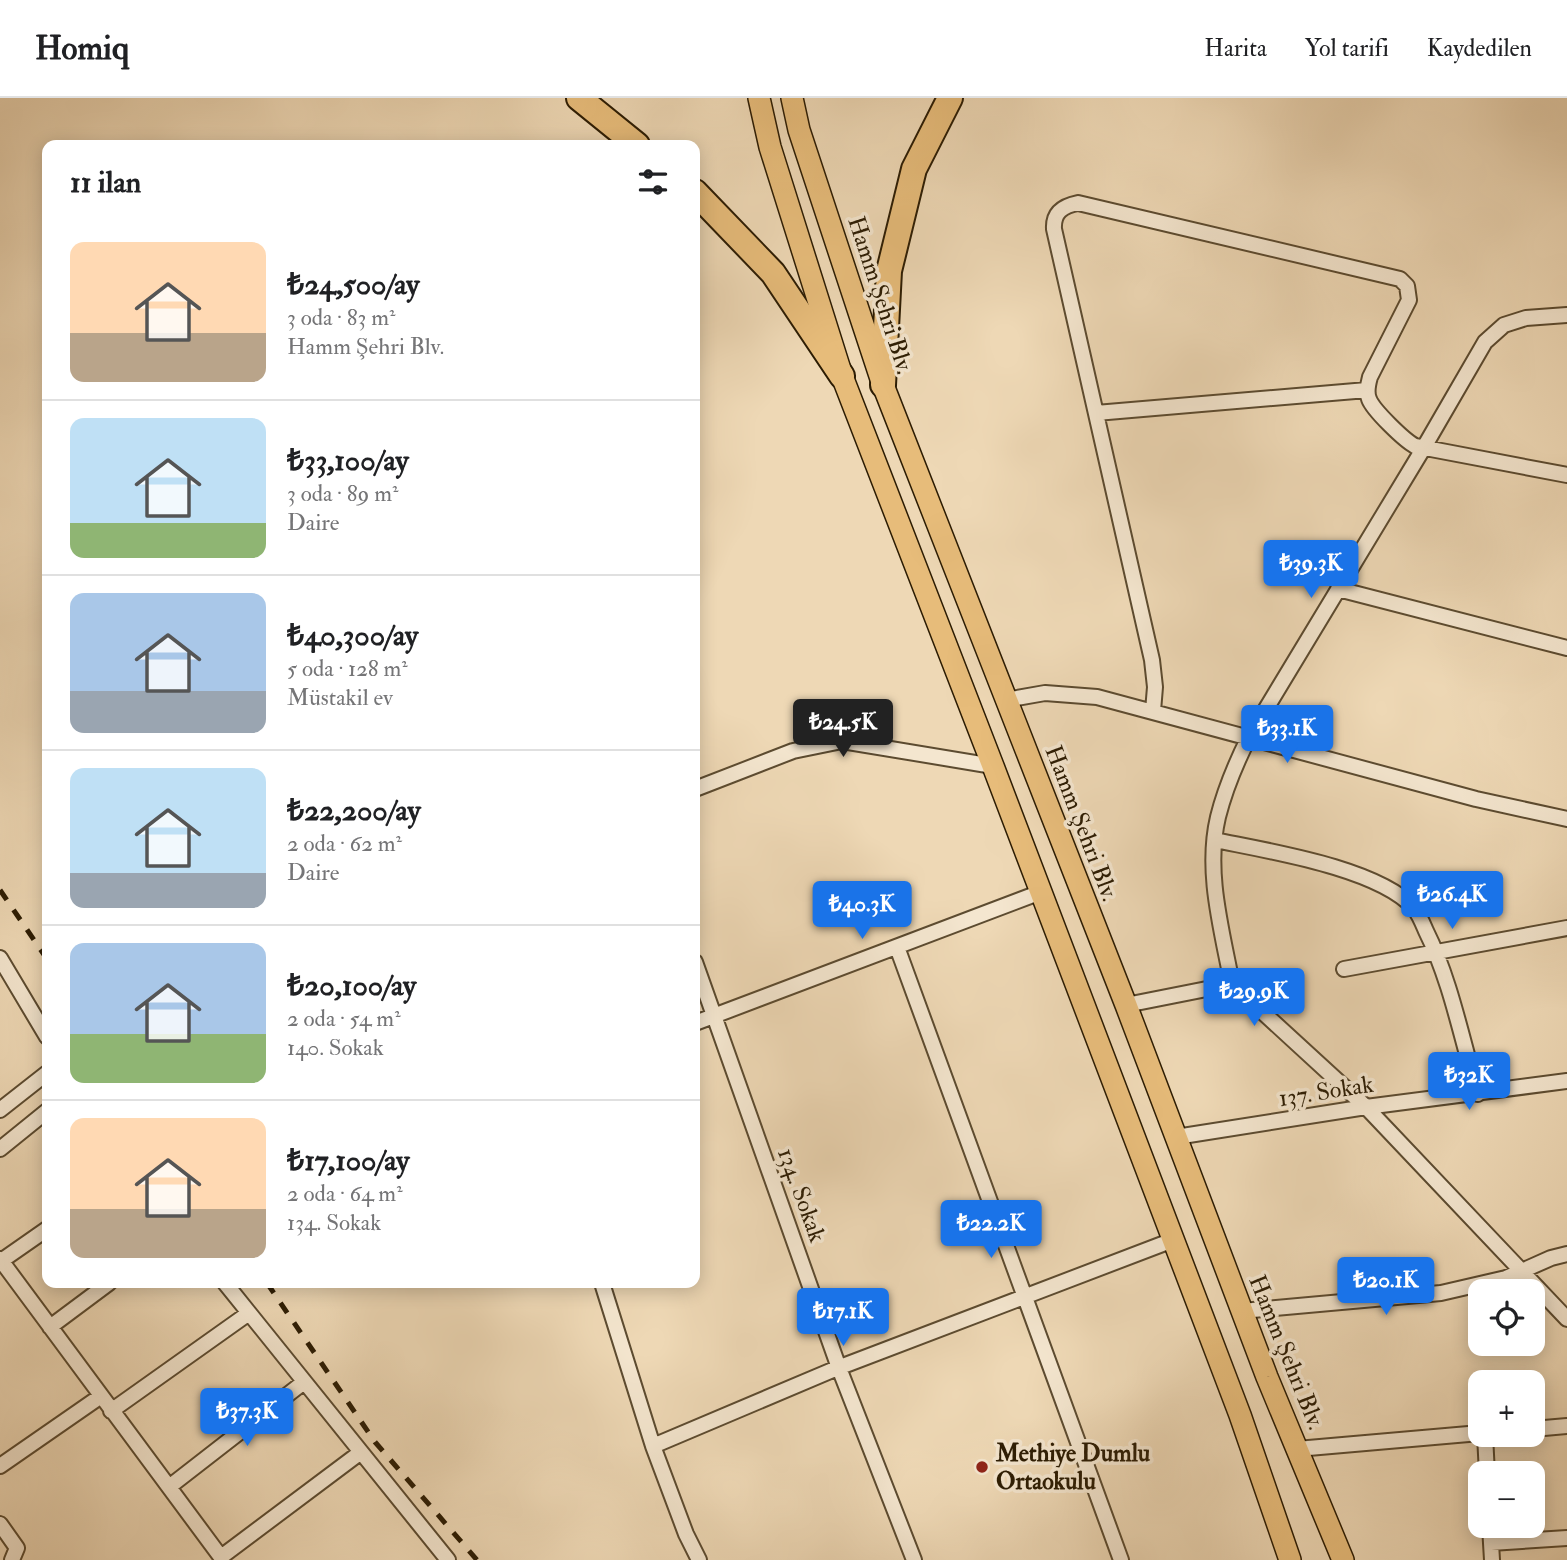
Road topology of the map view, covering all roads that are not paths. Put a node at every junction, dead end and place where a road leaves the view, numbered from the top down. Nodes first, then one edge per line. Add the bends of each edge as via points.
1 (579, 98) edge
2 (759, 98) edge
3 (792, 98) edge
4 (950, 98) edge
5 (631, 140) edge
6 (700, 197) edge
7 (1567, 315) edge
8 (842, 376) junction
9 (883, 385) junction
10 (1367, 390) junction
11 (1096, 413) junction
12 (1423, 449) junction
13 (1567, 475) edge
14 (1338, 589) junction
15 (1567, 648) edge
16 (1006, 700) junction
17 (1153, 711) junction
18 (1249, 737) junction
19 (993, 766) junction
20 (700, 787) edge
21 (1567, 819) edge
22 (1215, 840) junction
23 (1041, 892) junction
24 (1567, 928) edge
25 (897, 947) junction
26 (1436, 951) junction
27 (0, 958) edge
28 (1344, 969) dead end
29 (700, 976) edge
30 (1232, 984) junction
31 (1126, 1005) junction
32 (715, 1016) junction
33 (700, 1021) edge
34 (42, 1029) edge
35 (42, 1077) edge
36 (1567, 1081) edge
37 (1478, 1094) junction
38 (1366, 1107) junction
39 (0, 1110) edge
40 (42, 1115) edge
41 (1175, 1137) junction
42 (0, 1149) edge
43 (42, 1232) edge
44 (1173, 1240) junction
45 (1567, 1254) edge
46 (1, 1260) edge
47 (1522, 1272) junction
48 (102, 1288) edge
49 (229, 1288) edge
50 (603, 1288) edge
51 (1023, 1296) junction
52 (1241, 1311) junction
53 (249, 1313) junction
54 (1567, 1320) edge
55 (50, 1327) junction
56 (839, 1368) junction
57 (304, 1382) junction
58 (101, 1396) junction
59 (111, 1411) junction
60 (1567, 1426) edge
61 (1545, 1428) edge
62 (1468, 1435) edge
63 (653, 1446) junction
64 (1297, 1449) junction
65 (361, 1452) junction
66 (0, 1466) edge
67 (169, 1487) junction
68 (0, 1524) edge
69 (1491, 1538) edge
70 (1567, 1538) edge
71 (1491, 1543) junction
72 (18, 1556) edge
73 (217, 1557) edge
74 (448, 1560) edge
75 (699, 1560) edge
76 (914, 1560) edge
77 (1121, 1560) edge
78 (1290, 1560) edge
79 (1343, 1560) edge
80 (1492, 1560) edge

1 - 5 highway
2 - 8 main road
3 - 9 main road, Hamm Şehri Blv.
4 - 9 highway via 914,169 892,258
6 - 8 highway via 773,273
7 - 12 street via 1526,318 1496,330 1480,349
8 - 19 main road
9 - 16 main road, Hamm Şehri Blv.
10 - 11 street
10 - 11 street via 1409,300 1407,286 1400,279 1078,203 1060,210 1054,229
10 - 12 street via 1369,401 1405,441
11 - 17 street via 1152,660
12 - 13 street
12 - 14 street
14 - 15 street
14 - 18 street
16 - 17 street via 1032,693 1078,694
16 - 31 main road, Hamm Şehri Blv.
17 - 18 street
18 - 21 street
18 - 22 street via 1231,774
19 - 20 street via 842,741 793,751
19 - 23 main road
22 - 26 street via 1367,877 1415,909
22 - 30 street via 1214,884
23 - 25 street
23 - 44 main road
24 - 26 street
25 - 32 street
25 - 51 street
26 - 28 street
26 - 37 street
27 - 34 street
29 - 32 street, 134. Sokak
30 - 31 street
30 - 38 street
31 - 41 main road, Hamm Şehri Blv.
32 - 33 street
32 - 56 street, 134. Sokak
35 - 39 street
36 - 37 street, 137. Sokak
37 - 38 street, 137. Sokak
38 - 41 street, 137. Sokak
38 - 47 street
40 - 42 street
41 - 52 main road, Hamm Şehri Blv.
43 - 46 street
44 - 51 street
44 - 78 main road
45 - 47 street
46 - 55 street
47 - 52 street via 1441,1293
47 - 54 street
48 - 55 street
49 - 53 street
50 - 63 street
51 - 56 street
51 - 77 street
52 - 64 main road, Hamm Şehri Blv.
53 - 57 street
53 - 59 street
55 - 58 street
56 - 63 street
56 - 76 street, 134. Sokak
57 - 65 street
57 - 67 street
58 - 59 street
58 - 66 street
59 - 67 street
60 - 61 street
62 - 64 street
63 - 75 street
64 - 79 main road, Hamm Şehri Blv.
65 - 73 street
65 - 74 street
67 - 73 street
68 - 72 street
69 - 71 street
70 - 71 street
71 - 80 street

